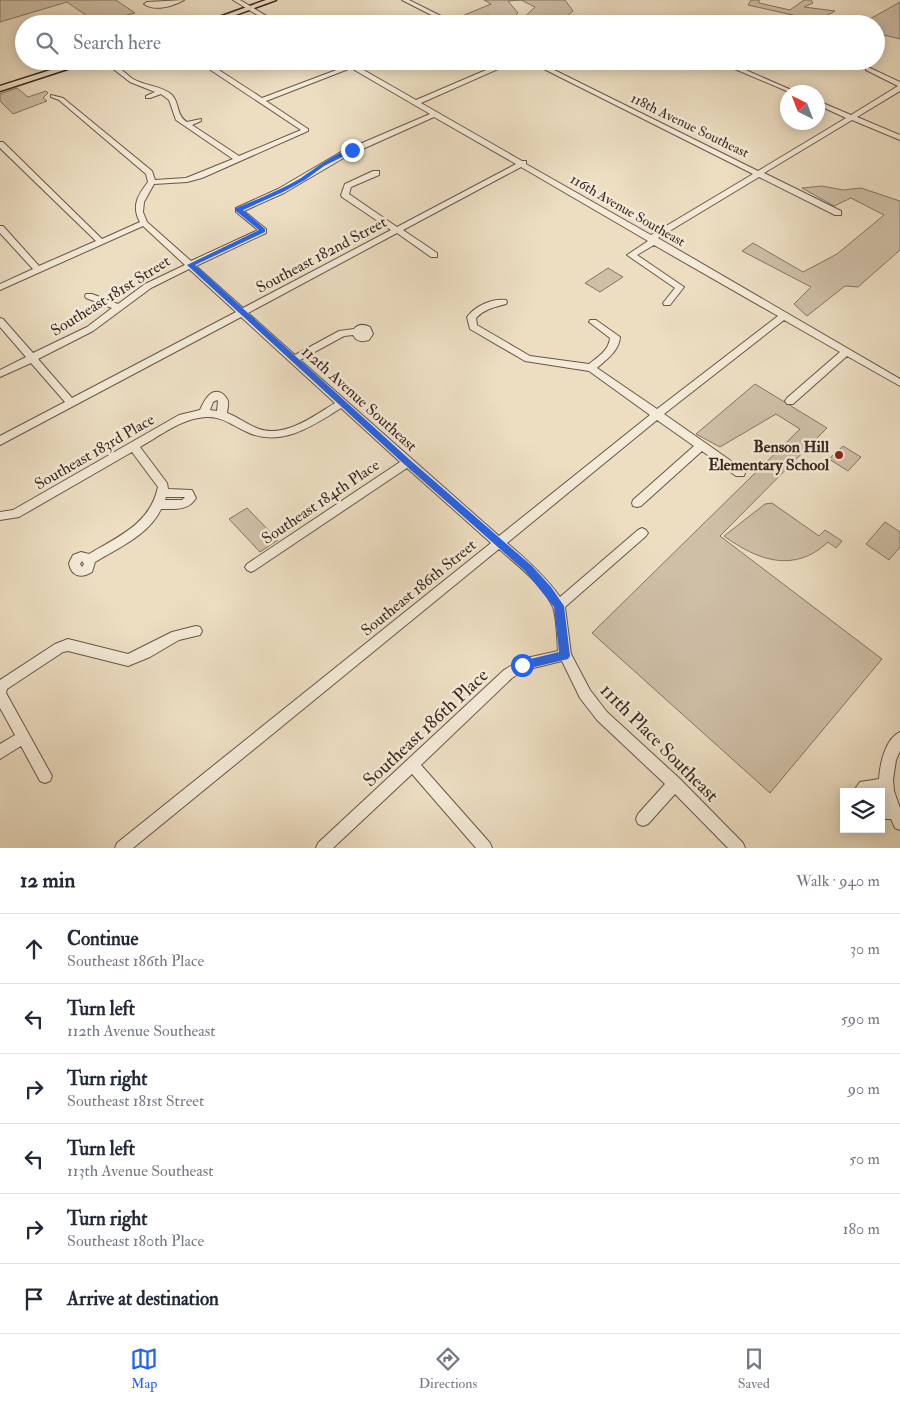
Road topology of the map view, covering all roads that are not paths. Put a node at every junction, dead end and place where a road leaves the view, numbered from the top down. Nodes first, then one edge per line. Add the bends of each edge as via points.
1 (236, 0) edge
2 (273, 0) edge
3 (405, 0) edge
4 (250, 8) junction
5 (229, 15) edge
6 (262, 15) edge
7 (436, 15) edge
8 (60, 70) edge
9 (118, 70) edge
10 (214, 70) edge
11 (342, 70) edge
12 (359, 70) edge
13 (492, 70) edge
14 (549, 70) edge
15 (740, 70) edge
16 (870, 70) edge
17 (900, 84) edge
18 (780, 87) edge
19 (900, 88) edge
20 (0, 89) edge
21 (162, 91) junction
22 (54, 96) dead end
23 (148, 97) dead end
24 (261, 101) junction
25 (416, 103) junction
26 (825, 106) edge
27 (435, 114) junction
28 (852, 118) junction
29 (198, 120) dead end
30 (185, 125) junction
31 (900, 138) edge
32 (0, 144) edge
33 (239, 159) junction
34 (523, 164) junction
35 (376, 173) dead end
36 (759, 173) junction
37 (152, 182) junction
38 (838, 213) dead end
39 (144, 223) junction
40 (0, 228) edge
41 (397, 231) junction
42 (654, 239) junction
43 (101, 242) junction
44 (434, 255) dead end
45 (190, 265) junction
46 (38, 270) junction
47 (0, 287) edge
48 (89, 296) dead end
49 (503, 302) dead end
50 (667, 303) dead end
51 (119, 308) junction
52 (243, 313) junction
53 (784, 316) junction
54 (0, 321) edge
55 (593, 322) dead end
56 (357, 332) dead end
57 (846, 352) junction
58 (32, 358) junction
59 (294, 359) junction
60 (591, 368) junction
61 (0, 374) edge
62 (900, 383) edge
63 (790, 401) dead end
64 (71, 403) junction
65 (342, 403) junction
66 (204, 414) junction
67 (658, 414) junction
68 (222, 415) junction
69 (0, 441) edge
70 (702, 445) junction
71 (133, 446) junction
72 (407, 462) junction
73 (740, 473) dead end
74 (637, 503) dead end
75 (0, 516) edge
76 (642, 533) dead end
77 (499, 543) junction
78 (90, 559) dead end
79 (251, 567) dead end
80 (559, 606) junction
81 (196, 631) dead end
82 (565, 656) junction
83 (0, 690) edge
84 (0, 696) edge
85 (23, 737) junction
86 (900, 738) edge
87 (0, 752) edge
88 (412, 764) junction
89 (45, 776) dead end
90 (675, 784) junction
91 (887, 791) joint
92 (892, 815) edge
93 (643, 819) dead end
94 (122, 848) edge
95 (323, 848) edge
96 (485, 848) edge
97 (738, 848) edge

1 - 4 street
2 - 4 main road
3 - 7 street
4 - 5 main road
4 - 6 street
8 - 20 main road
9 - 21 street via 132,81
10 - 24 street
11 - 24 street
12 - 25 street, 116th Avenue Southeast
13 - 25 street
14 - 36 street, 118th Avenue Southeast
15 - 18 street
16 - 17 street
19 - 28 street
21 - 23 street
21 - 30 street via 172,99 175,113
22 - 37 street via 143,167
24 - 33 street via 306,130
25 - 27 street, 116th Avenue Southeast
26 - 28 street
27 - 34 street, 116th Avenue Southeast
27 - 45 street, Southeast 181st Street via 336,157 303,179 238,210 263,231
28 - 31 street
28 - 36 street
29 - 30 street
30 - 33 street
32 - 43 street
33 - 37 street via 187,180
34 - 41 street, Southeast 182nd Street
34 - 42 street, 116th Avenue Southeast
35 - 41 street via 348,186 345,195
36 - 38 street, 118th Avenue Southeast
36 - 42 street
37 - 39 street via 138,206 138,214
39 - 43 street
39 - 45 street, 112th Avenue Southeast
40 - 46 street
41 - 44 street
41 - 52 street, Southeast 182nd Street
42 - 50 street via 632,255 680,287
42 - 53 street, 116th Avenue Southeast
43 - 46 street
45 - 51 street, Southeast 181st Street via 148,286
45 - 52 street, 112th Avenue Southeast
46 - 47 street
48 - 51 street
49 - 60 street via 486,306 473,314 471,323 476,330 528,359
51 - 58 street, Southeast 181st Street via 90,329
52 - 59 street, 112th Avenue Southeast
52 - 64 street, Southeast 182nd Street
53 - 57 street, 116th Avenue Southeast
53 - 67 street, Southeast 186th Street
54 - 58 street
55 - 60 street via 615,337 616,343
56 - 59 street via 342,333
57 - 62 street, 116th Avenue Southeast
57 - 63 street
58 - 61 street, Southeast 181st Street
58 - 64 street
59 - 65 street, 112th Avenue Southeast
60 - 67 street
64 - 69 street, Southeast 182nd Street
65 - 68 street, Southeast 183rd Place via 307,424 277,434 252,431
65 - 72 street, 112th Avenue Southeast
66 - 68 street, Southeast 183rd Place
66 - 68 street via 209,400 218,395 223,400
66 - 71 street, Southeast 183rd Place via 183,418
67 - 70 street
67 - 77 street, Southeast 186th Street
70 - 73 street
70 - 74 street
71 - 75 street, Southeast 183rd Place via 15,514
71 - 78 street via 164,486 162,498 150,520
72 - 77 street, 112th Avenue Southeast
72 - 79 street, Southeast 184th Place
76 - 80 street
77 - 80 street, 112th Avenue Southeast via 528,568
77 - 94 street, Southeast 186th Street
80 - 82 street, 112th Avenue Southeast
81 - 83 street via 173,635 137,658 128,660 68,645 3,685
82 - 88 street, Southeast 186th Place via 522,665 508,674
82 - 90 street, 111th Place Southeast via 584,694 602,716
84 - 85 street
85 - 87 street
85 - 89 street
86 - 91 street via 886,771
88 - 95 street, Southeast 186th Place
88 - 96 street
90 - 93 street
90 - 97 street, 111th Place Southeast
91 - 92 street

